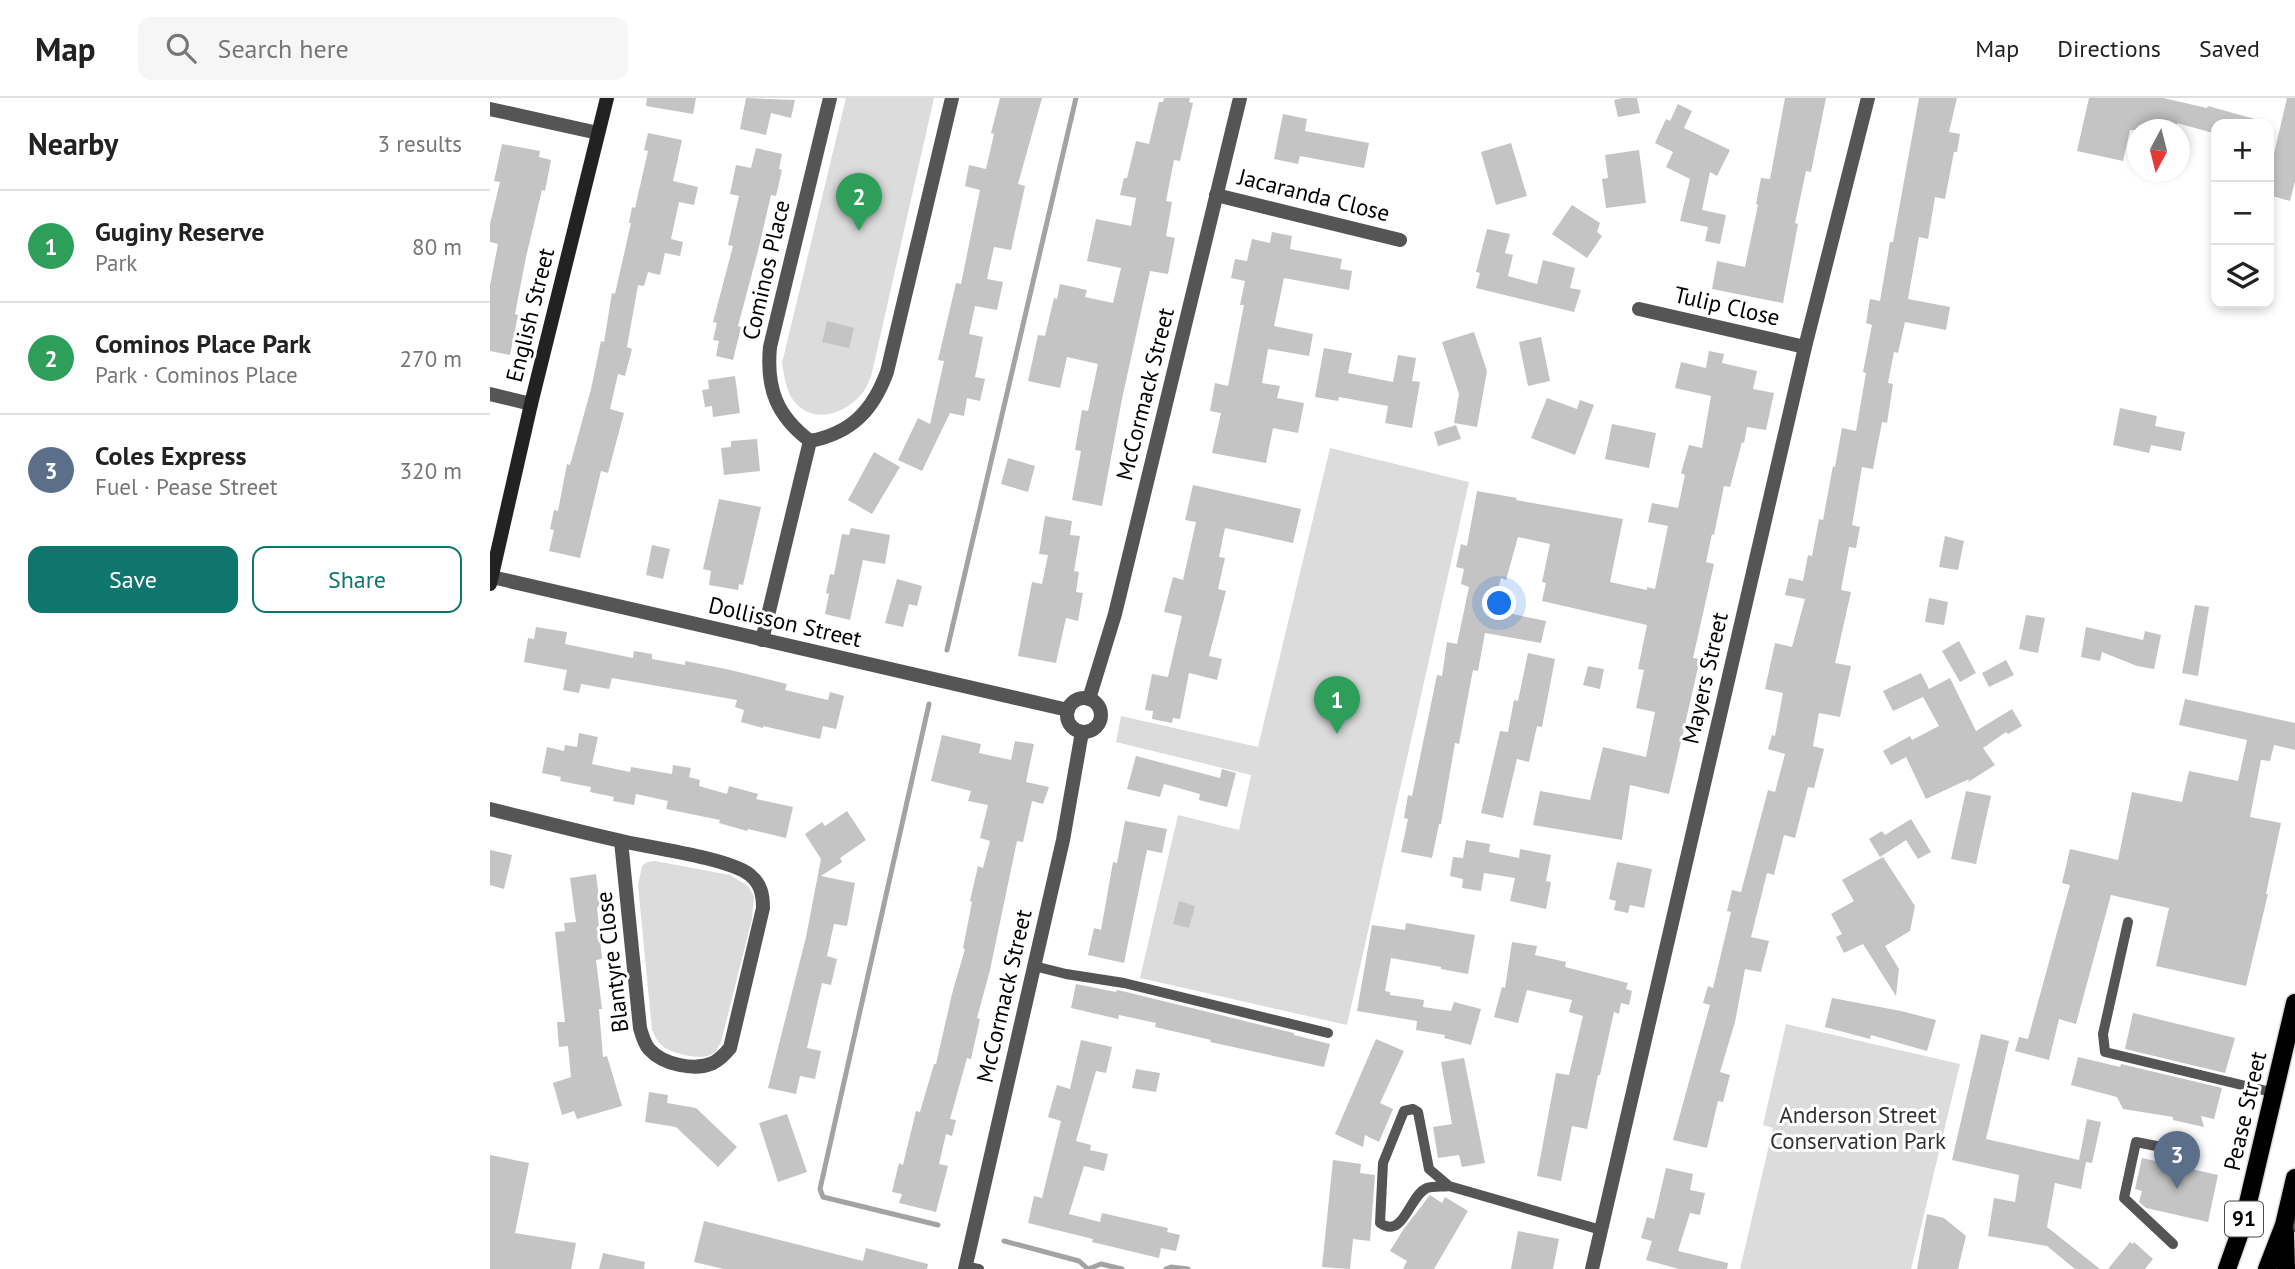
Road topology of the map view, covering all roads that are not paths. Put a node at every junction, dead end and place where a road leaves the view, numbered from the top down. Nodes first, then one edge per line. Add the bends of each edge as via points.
1 (607, 98) edge
2 (830, 98) edge
3 (952, 98) edge
4 (1240, 98) edge
5 (1868, 98) edge
6 (490, 109) edge
7 (598, 133) junction
8 (1216, 195) junction
9 (1400, 240) dead end
10 (1639, 309) dead end
11 (1805, 347) junction
12 (490, 394) edge
13 (531, 404) junction
14 (810, 441) junction
15 (491, 581) edge
16 (762, 640) junction
17 (1089, 699) junction
18 (1068, 710) junction
19 (1082, 732) junction
20 (490, 809) edge
21 (621, 841) junction
22 (2128, 922) dead end
23 (1034, 967) junction
24 (2295, 1003) edge
25 (1328, 1033) dead end
26 (2275, 1094) junction
27 (2192, 1153) dead end
28 (2295, 1178) edge
29 (1449, 1186) junction
30 (2289, 1221) edge
31 (1601, 1230) junction
32 (2173, 1244) dead end
33 (970, 1268) edge
34 (1592, 1269) edge
35 (2227, 1269) edge
36 (2267, 1269) edge
37 (2287, 1269) edge

1 - 7 street, English Street
2 - 14 street, Cominos Place via 768,363 777,405
3 - 14 street via 880,392 855,422
4 - 8 street, McCormack Street
5 - 11 street, Mayers Street
6 - 7 street
7 - 13 street, English Street
8 - 9 street, Jacaranda Close
8 - 17 street, McCormack Street via 1115,614
10 - 11 street, Tulip Close
11 - 31 street, Mayers Street
12 - 13 street
13 - 15 street, English Street
14 - 16 street
15 - 16 street, Dollisson Street
16 - 18 street, Dollisson Street
17 - 18 street via 1076,700
17 - 19 street via 1099,705 1101,719 1095,728
18 - 19 street via 1069,722
19 - 23 street, McCormack Street
20 - 21 street, Blantyre Close
21 - 21 street, Blantyre Close via 732,865 752,876 760,887 763,908 735,1031 730,1048 711,1064 669,1061 656,1055 644,1040
22 - 26 lane via 2103,1034 2105,1052
23 - 25 lane
23 - 33 street, McCormack Street
24 - 26 main road, Pease Street / 91
26 - 35 main road, Pease Street / 91
27 - 32 lane via 2136,1142 2124,1198
28 - 30 main road, 91
29 - 29 lane via 1427,1188 1417,1195 1395,1227 1380,1223 1383,1163 1404,1111 1418,1112 1429,1169
29 - 31 lane
30 - 36 main road
30 - 37 main road, 91
31 - 34 street, Mayers Street

